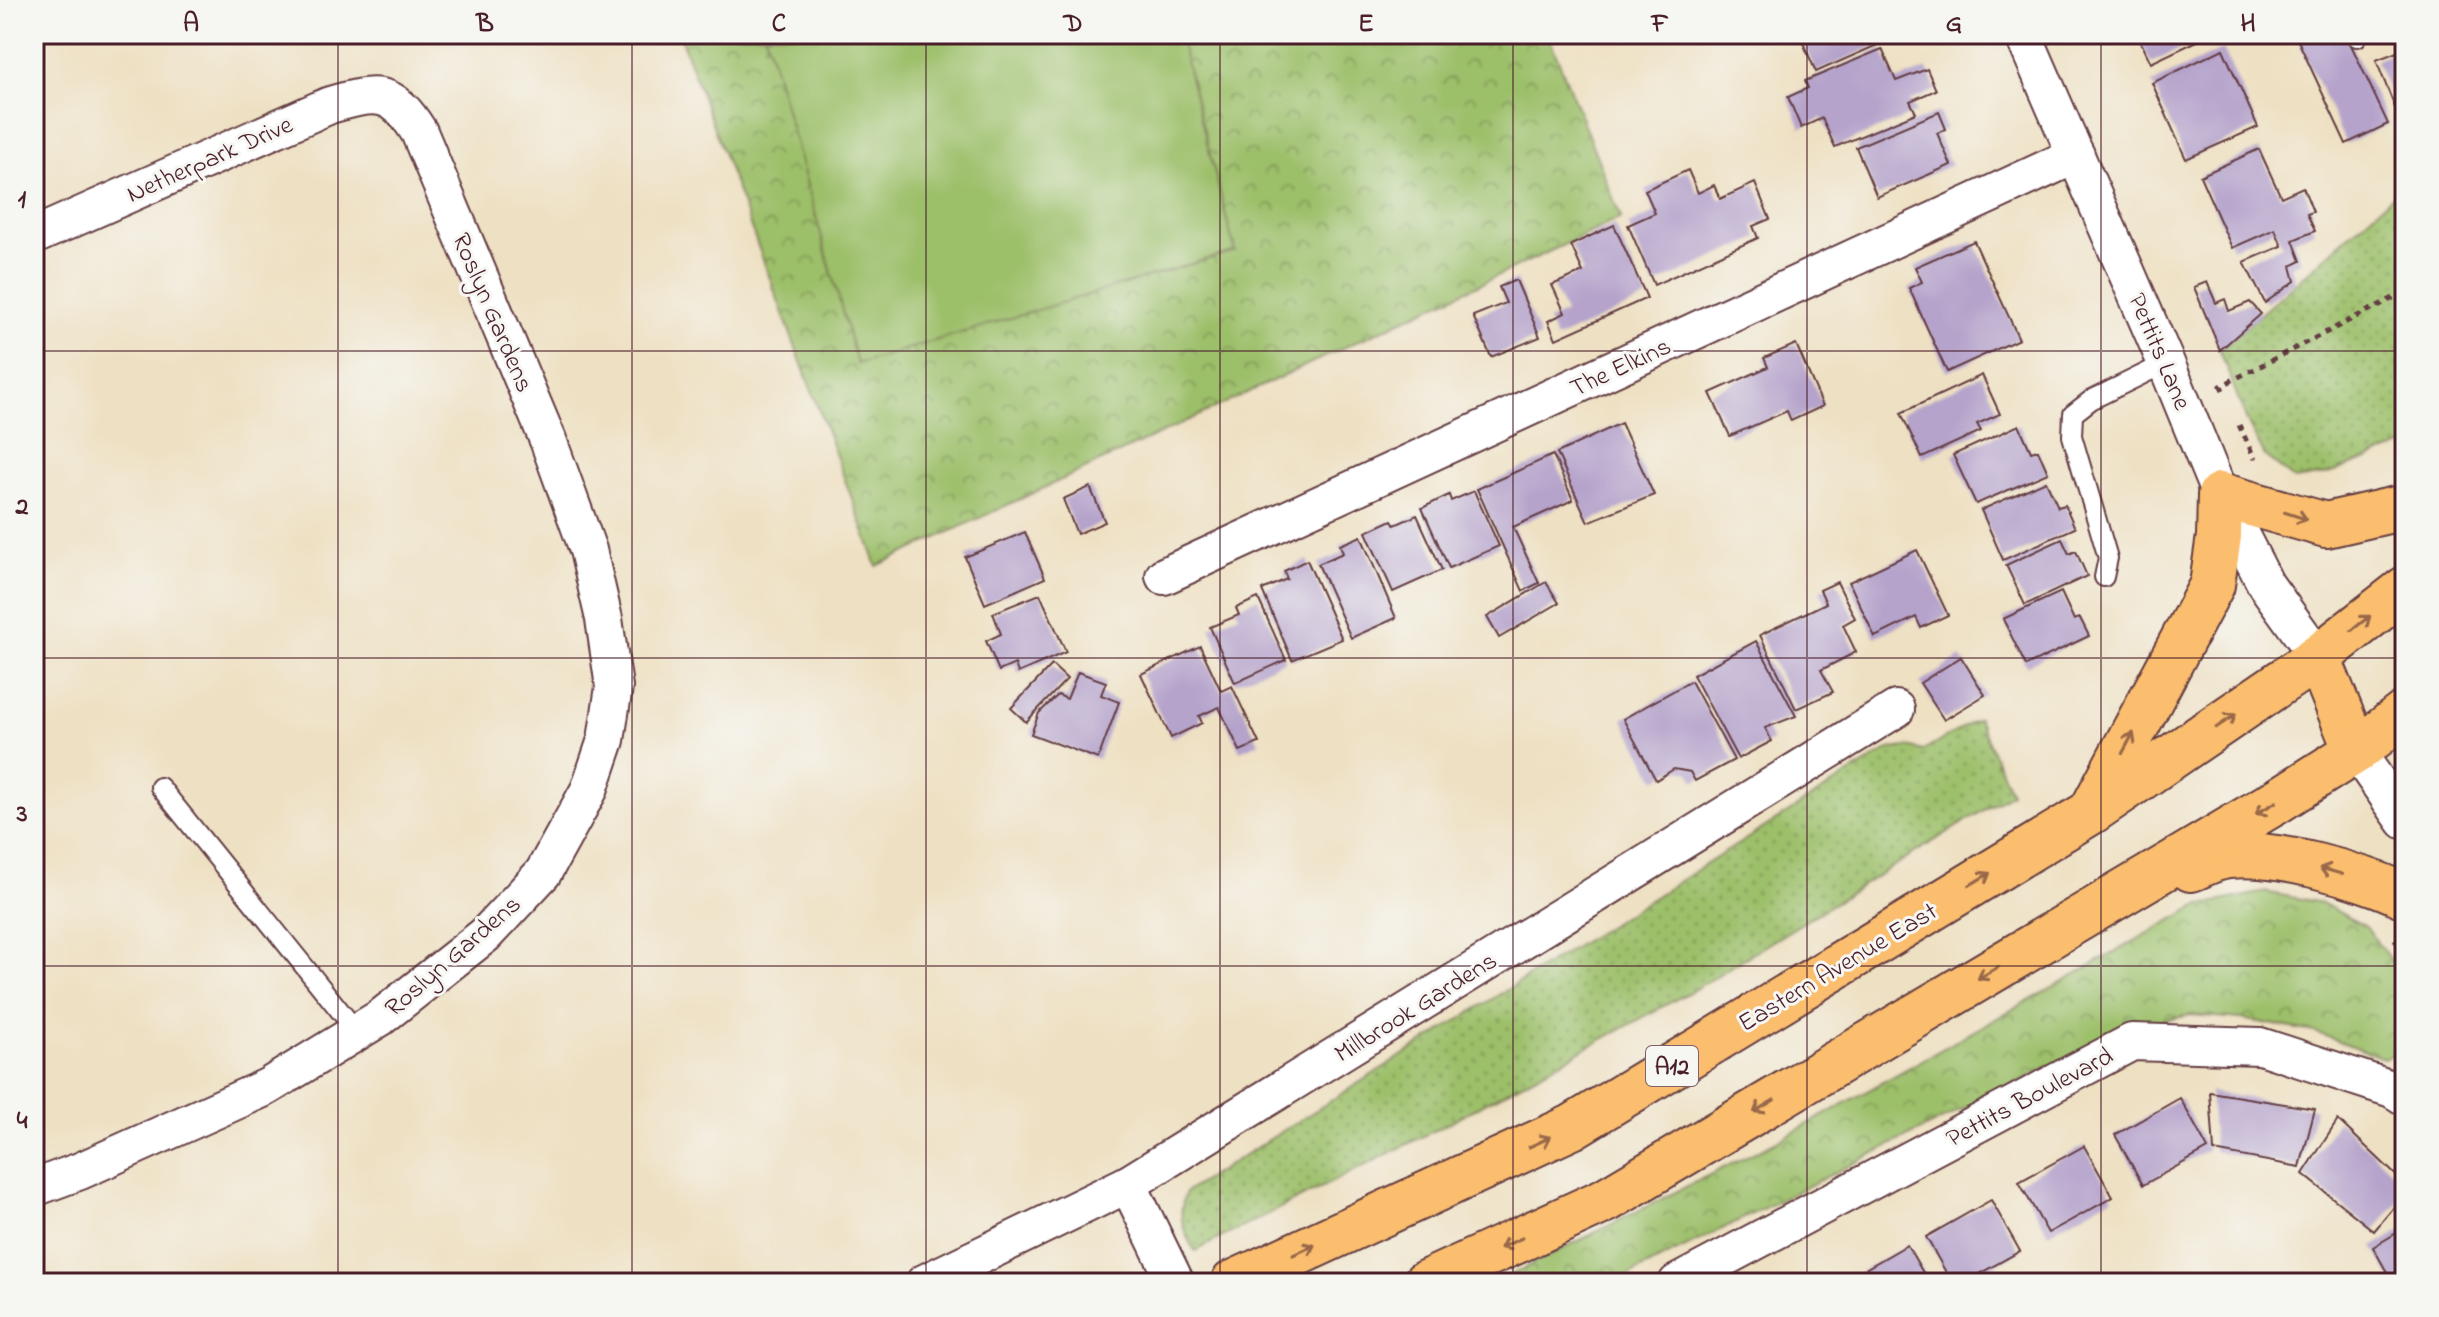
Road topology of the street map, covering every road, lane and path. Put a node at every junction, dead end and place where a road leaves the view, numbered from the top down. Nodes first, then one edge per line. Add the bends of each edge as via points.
1 (2023, 34) edge
2 (388, 97) joint
3 (2076, 155) junction
4 (34, 236) edge
5 (2405, 292) edge
6 (2166, 363) junction
7 (2227, 399) dead end
8 (2238, 424) dead end
9 (2256, 462) dead end
10 (2220, 495) junction
11 (2405, 507) edge
12 (1164, 576) dead end
13 (2104, 577) dead end
14 (2405, 589) edge
15 (2318, 657) junction
16 (1896, 709) dead end
17 (2405, 713) edge
18 (2356, 751) junction
19 (160, 787) dead end
20 (2091, 812) junction
21 (2405, 821) edge
22 (2405, 896) edge
23 (2103, 905) junction
24 (357, 1032) junction
25 (2405, 1097) edge
26 (1128, 1184) junction
27 (34, 1188) edge
28 (924, 1283) edge
29 (1176, 1283) edge
30 (1233, 1283) edge
31 (1425, 1283) edge
32 (1677, 1283) edge

1 - 3 street, Pettits Lane
2 - 4 street, Netherpark Drive via 363,96 330,105
2 - 24 street, Roslyn Gardens via 407,112 419,132 548,440 588,550 614,687 606,740 589,790 543,873 485,935
3 - 6 street, Pettits Lane
3 - 12 street, The Elkins
5 - 7 path via 2221,386
6 - 10 street, Pettits Lane
6 - 13 lane via 2073,414 2072,436 2108,558
8 - 9 path
10 -> 11 highway via 2326,525
10 - 15 street, Pettits Lane via 2266,585
20 -> 10 highway via 2212,585
15 -> 14 highway, Eastern Avenue East / A12
15 - 18 highway
20 -> 15 highway, Eastern Avenue East / A12
16 - 26 street, Millbrook Gardens
17 - 18 highway
18 - 21 street
18 -> 23 highway
19 - 24 lane
30 -> 20 highway, Eastern Avenue East / A12 via 1572,1127
22 -> 23 highway via 2262,855 2221,857
23 -> 31 highway via 1606,1200
24 - 27 street, Roslyn Gardens via 267,1087
25 - 32 street, Pettits Boulevard via 2260,1046 2132,1042
26 - 28 street, Millbrook Gardens
26 - 29 street

